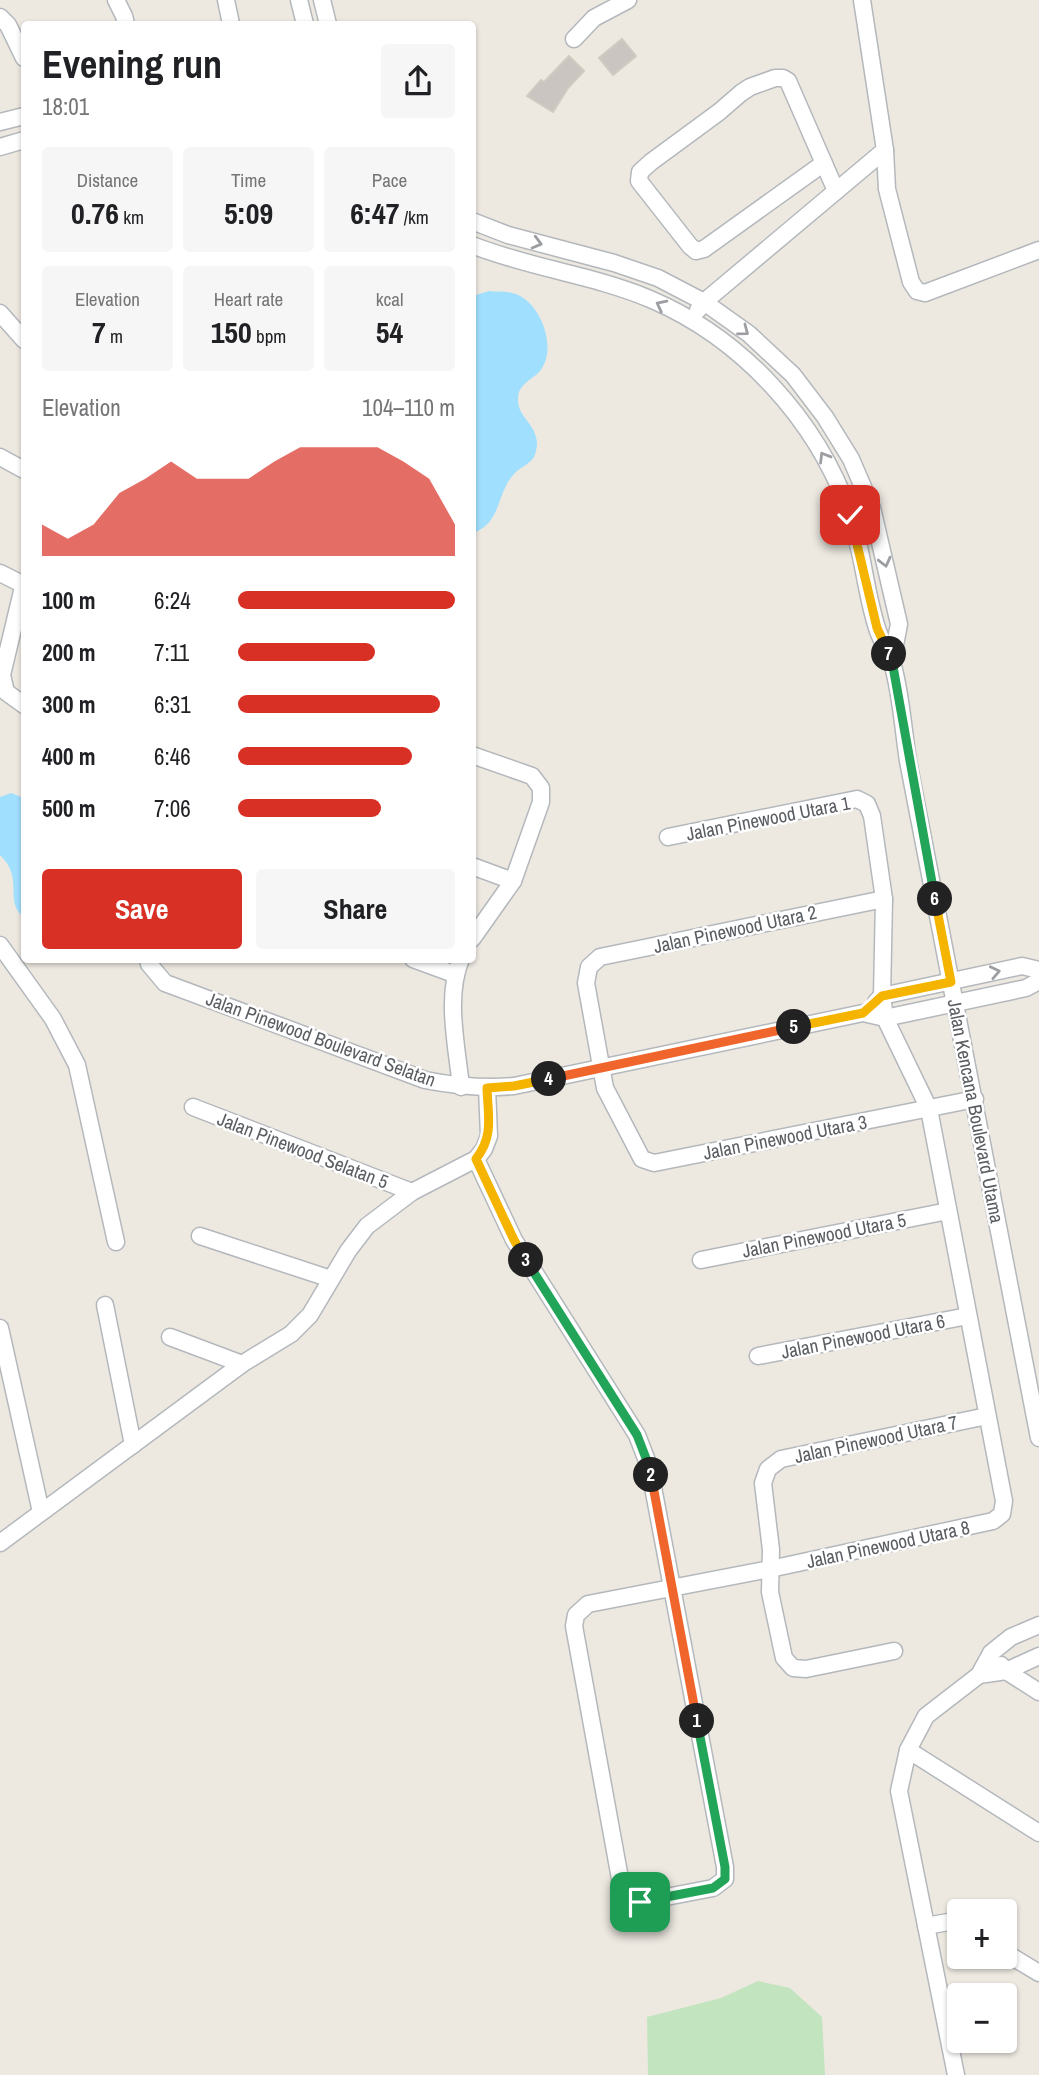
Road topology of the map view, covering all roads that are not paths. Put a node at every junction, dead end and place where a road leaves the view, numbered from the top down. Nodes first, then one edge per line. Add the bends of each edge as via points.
1 (116, 0) edge
2 (226, 0) edge
3 (299, 0) edge
4 (322, 0) edge
5 (628, 0) edge
6 (862, 0) edge
7 (0, 17) edge
8 (125, 21) edge
9 (230, 21) edge
10 (303, 21) edge
11 (327, 21) edge
12 (574, 39) dead end
13 (21, 52) edge
14 (21, 117) edge
15 (0, 122) edge
16 (21, 141) edge
17 (0, 147) edge
18 (884, 150) junction
19 (824, 163) junction
20 (836, 191) junction
21 (476, 223) edge
22 (476, 247) edge
23 (1039, 250) edge
24 (704, 302) junction
25 (0, 313) edge
26 (692, 321) junction
27 (21, 337) edge
28 (0, 457) edge
29 (21, 468) edge
30 (0, 573) edge
31 (21, 584) edge
32 (21, 597) edge
33 (892, 661) junction
34 (21, 703) edge
35 (476, 756) edge
36 (668, 837) dead end
37 (476, 867) edge
38 (513, 881) junction
39 (884, 899) junction
40 (476, 933) edge
41 (2, 952) edge
42 (149, 963) edge
43 (439, 963) edge
44 (458, 966) edge
45 (1039, 970) edge
46 (1039, 981) edge
47 (951, 982) junction
48 (882, 996) junction
49 (955, 1003) junction
50 (863, 1013) junction
51 (885, 1018) junction
52 (602, 1068) junction
53 (461, 1087) junction
54 (487, 1088) junction
55 (975, 1099) junction
56 (193, 1107) dead end
57 (929, 1109) junction
58 (476, 1159) junction
59 (412, 1192) junction
60 (948, 1211) junction
61 (200, 1236) dead end
62 (116, 1242) dead end
63 (701, 1260) dead end
64 (331, 1279) junction
65 (105, 1305) dead end
66 (968, 1316) junction
67 (0, 1328) edge
68 (170, 1337) dead end
69 (758, 1356) dead end
70 (243, 1364) junction
71 (988, 1416) junction
72 (1039, 1438) edge
73 (132, 1445) junction
74 (41, 1512) junction
75 (0, 1542) edge
76 (770, 1569) junction
77 (672, 1588) junction
78 (1039, 1625) edge
79 (894, 1651) dead end
80 (991, 1653) junction
81 (1039, 1656) edge
82 (1006, 1671) junction
83 (979, 1675) junction
84 (1039, 1692) edge
85 (908, 1750) junction
86 (1039, 1833) edge
87 (947, 1922) edge
88 (926, 1926) junction
89 (1017, 1960) edge
90 (1039, 1973) edge
91 (956, 2075) edge

1 - 8 street
2 - 9 street
3 - 10 street
4 - 11 street
5 - 12 street via 594,18
6 - 18 street
7 - 13 street
14 - 15 street
16 - 17 street
18 - 20 street
18 - 23 street via 887,190 917,291 925,293
19 - 19 street via 696,251 639,181 640,172 651,162 741,93 775,78 788,81
19 - 20 street
20 - 24 street
21 -> 24 street, Jalan Kencana Boulevard Utama via 658,278
26 -> 22 street, Jalan Kencana Boulevard Utama via 649,299
24 - 26 street
24 -> 33 street, Jalan Kencana Boulevard Utama via 749,334 793,375 851,459 872,509 899,624
25 - 27 street
33 -> 26 street, Jalan Kencana Boulevard Utama via 877,628 850,515 831,469 776,390 735,351
28 - 29 street
30 - 31 street
32 - 34 street via 2,675 6,692
33 - 47 street, Jalan Kencana Boulevard Utama
35 - 38 street via 532,776 541,788 541,802
36 - 39 street, Jalan Pinewood Utara 1 via 857,799 867,804 872,816
37 - 38 street
38 - 40 street
39 - 48 street
39 - 52 street, Jalan Pinewood Utara 2 via 600,957 589,967 586,982
41 - 62 street via 53,1019 78,1065
42 - 53 street, Jalan Pinewood Boulevard Selatan via 165,983 425,1080
43 - 44 street
44 - 53 street via 452,999
47 -> 45 street via 1022,967
46 - 49 street
47 - 48 street
47 - 49 street, Jalan Kencana Boulevard Utama
48 - 50 street
48 - 51 street
49 - 51 street
49 - 55 street, Jalan Kencana Boulevard Utama
50 - 51 street
50 - 52 street, Jalan Pinewood Boulevard Selatan
51 - 57 street
52 - 54 street, Jalan Pinewood Boulevard Selatan
52 - 57 street, Jalan Pinewood Utara 3 via 605,1088 642,1159 654,1163
53 - 54 street, Jalan Pinewood Boulevard Selatan
54 - 58 street via 489,1136
55 - 57 street, Jalan Pinewood Utara 3
55 - 72 street, Jalan Kencana Boulevard Utama
56 - 59 street, Jalan Pinewood Selatan 5
57 - 60 street
58 - 59 street
58 - 77 street via 514,1240 637,1435 649,1466
59 - 64 street via 367,1226
60 - 63 street, Jalan Pinewood Utara 5
60 - 66 street
61 - 64 street
64 - 70 street via 310,1315 292,1334
65 - 73 street
66 - 69 street, Jalan Pinewood Utara 6
66 - 71 street
67 - 74 street
68 - 70 street
70 - 73 street
71 - 76 street, Jalan Pinewood Utara 7 via 781,1459 768,1469 763,1483
71 - 76 street, Jalan Pinewood Utara 8 via 1004,1500 1002,1514 993,1521
73 - 74 street
74 - 75 street
76 - 77 street, Jalan Pinewood Utara 8
76 - 79 street via 770,1592 784,1658 793,1668 806,1670
77 - 77 street, Jalan Pinewood Utara 8 via 725,1879 713,1888 640,1902 629,1898 621,1884 574,1626 576,1615 588,1604
78 - 80 street via 1011,1637
80 - 82 street
80 - 83 street
81 - 82 street
82 - 83 street
82 - 84 street
83 - 85 street via 926,1716
85 - 86 street
85 - 88 street via 900,1791
87 - 88 street
88 - 91 street
89 - 90 street

